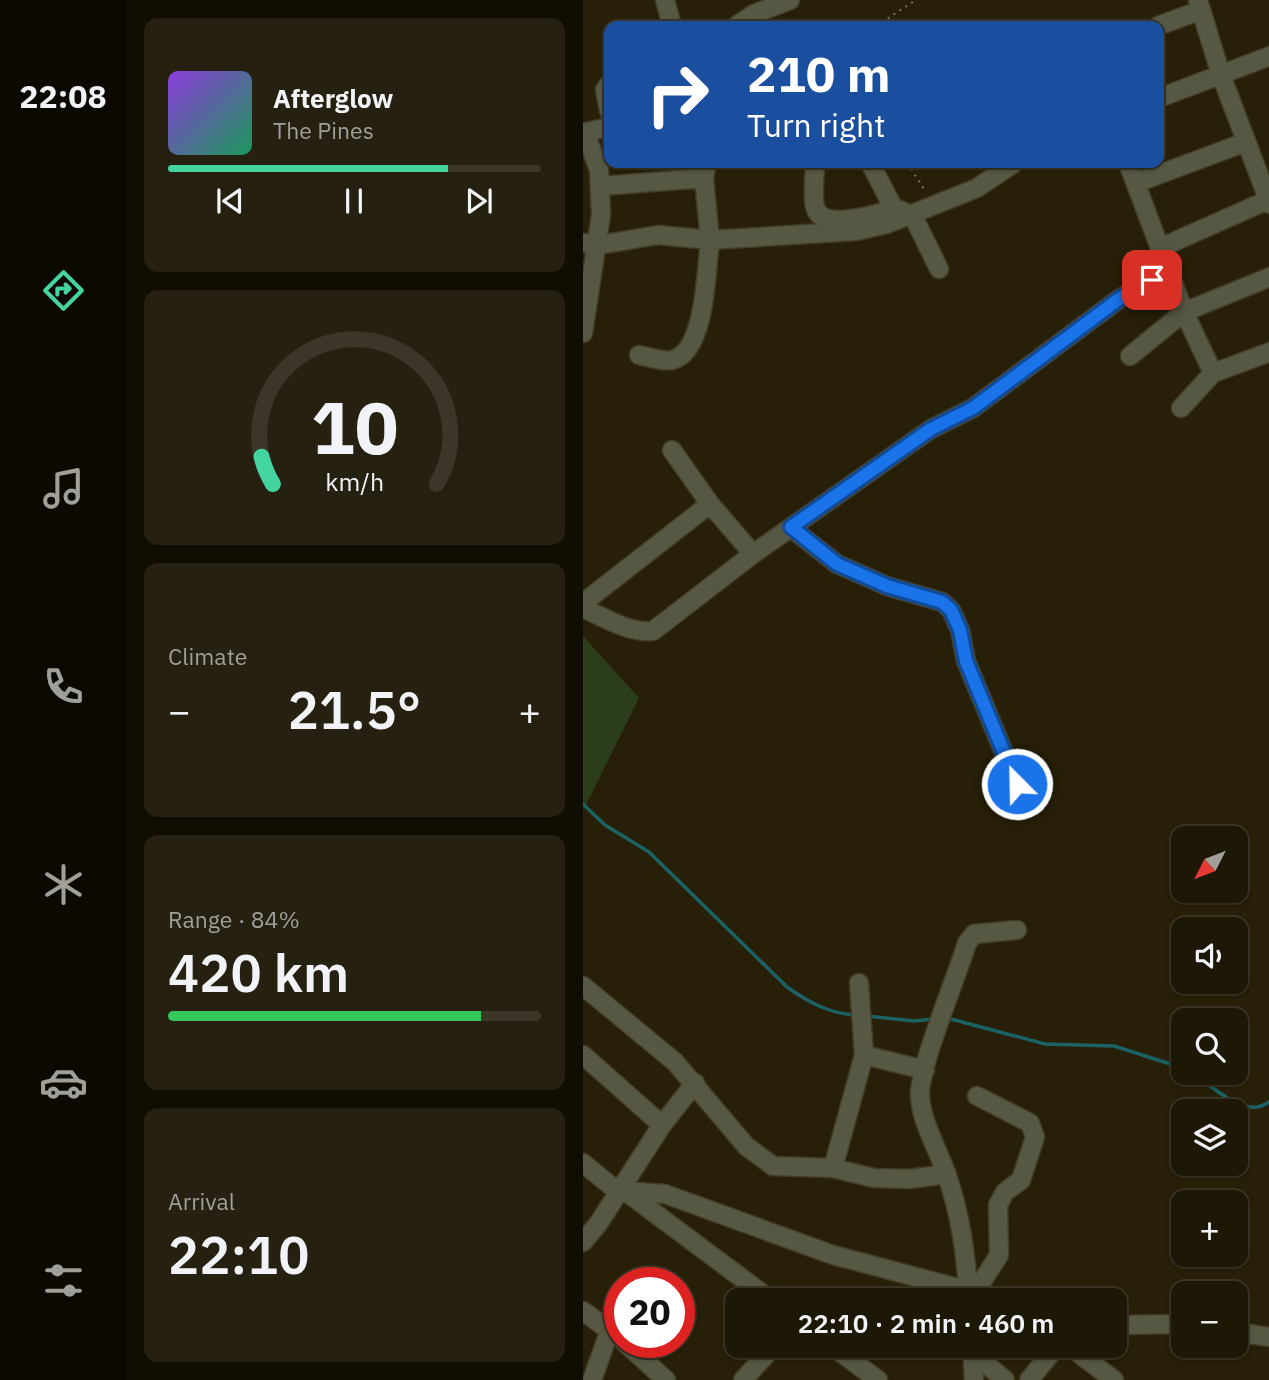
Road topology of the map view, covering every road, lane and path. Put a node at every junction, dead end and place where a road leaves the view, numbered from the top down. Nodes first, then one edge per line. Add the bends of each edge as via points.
1 (665, 0) edge
2 (789, 0) edge
3 (916, 0) edge
4 (1199, 5) edge
5 (671, 21) edge
6 (744, 21) edge
7 (884, 21) edge
8 (1164, 23) edge
9 (1269, 56) edge
10 (1221, 75) junction
11 (1164, 96) edge
12 (604, 128) edge
13 (584, 133) edge
14 (1246, 142) junction
15 (815, 168) edge
16 (873, 168) edge
17 (911, 168) edge
18 (1007, 168) edge
19 (1130, 168) edge
20 (706, 170) edge
21 (1136, 183) junction
22 (601, 187) junction
23 (1269, 201) edge
24 (938, 206) junction
25 (893, 207) junction
26 (913, 216) junction
27 (710, 240) junction
28 (591, 244) edge
29 (1161, 248) junction
30 (939, 269) dead end
31 (1169, 270) junction
32 (1269, 277) edge
33 (585, 307) edge
34 (1184, 312) junction
35 (583, 333) edge
36 (1269, 352) edge
37 (639, 355) dead end
38 (1130, 356) dead end
39 (1212, 373) junction
40 (1181, 408) dead end
41 (672, 450) dead end
42 (710, 505) junction
43 (791, 527) junction
44 (753, 554) junction
45 (583, 605) edge
46 (1017, 784) dead end
47 (1017, 930) dead end
48 (859, 983) dead end
49 (583, 986) edge
50 (583, 1055) edge
51 (864, 1055) junction
52 (925, 1070) junction
53 (695, 1083) junction
54 (977, 1096) dead end
55 (662, 1125) junction
56 (583, 1163) edge
57 (833, 1168) junction
58 (947, 1174) junction
59 (621, 1191) junction
60 (583, 1242) edge
61 (754, 1288) edge
62 (951, 1288) edge
63 (970, 1288) edge
64 (975, 1288) edge
65 (583, 1311) edge
66 (1171, 1324) edge
67 (1127, 1325) edge
68 (604, 1326) edge
69 (1248, 1334) edge
70 (1269, 1337) edge
71 (604, 1356) edge
72 (640, 1358) edge
73 (763, 1358) edge
74 (848, 1358) edge
75 (973, 1358) edge
76 (982, 1358) edge
77 (1047, 1358) edge
78 (1085, 1358) edge
79 (661, 1378) edge
80 (592, 1380) edge
81 (743, 1380) edge
82 (878, 1380) edge
83 (974, 1380) edge
84 (1005, 1380) edge
85 (1029, 1380) edge
86 (1114, 1380) edge

1 - 5 street
2 - 6 street
3 - 7 path
4 - 8 street
4 - 10 street
9 - 10 street
10 - 11 street
10 - 14 street
12 - 13 street
13 - 22 street
14 - 21 street
14 - 23 street
15 - 25 street via 815,208 825,218 871,216
16 - 25 street
17 - 24 path
18 - 24 street
19 - 21 street
20 - 22 street
20 - 27 street
21 - 29 street
22 - 28 street
23 - 29 street
24 - 26 street
25 - 26 street
26 - 27 street via 856,230
26 - 30 street
27 - 28 street via 658,235
27 - 37 street via 702,310 691,347 669,361
28 - 33 street
29 - 31 street
31 - 34 street
31 - 43 street via 1119,299 973,408 931,429
32 - 34 street
33 - 35 street
34 - 38 street
34 - 39 street
36 - 39 street
39 - 40 street
41 - 42 street
42 - 44 street
42 - 45 street
43 - 44 street
43 - 46 street via 837,564 887,586 942,602 951,610 966,661
44 - 45 street via 653,631 632,629
47 - 52 street via 974,934 967,943
48 - 51 street
49 - 53 street
50 - 55 street
51 - 52 street
51 - 57 street
52 - 58 street via 920,1096
53 - 55 street
53 - 57 street via 759,1158 773,1166
54 - 64 street via 1030,1123 1036,1137 1021,1180 1005,1192 998,1205 998,1255
55 - 59 street
56 - 59 street
57 - 58 street via 874,1178
58 - 63 street
59 - 60 street
59 - 61 street
59 - 62 street via 665,1194 833,1255
65 - 68 street
66 - 67 street
69 - 70 street
71 - 80 street
72 - 79 street
73 - 81 street
74 - 82 street
75 - 83 street
76 - 84 street
77 - 85 street
78 - 86 street

